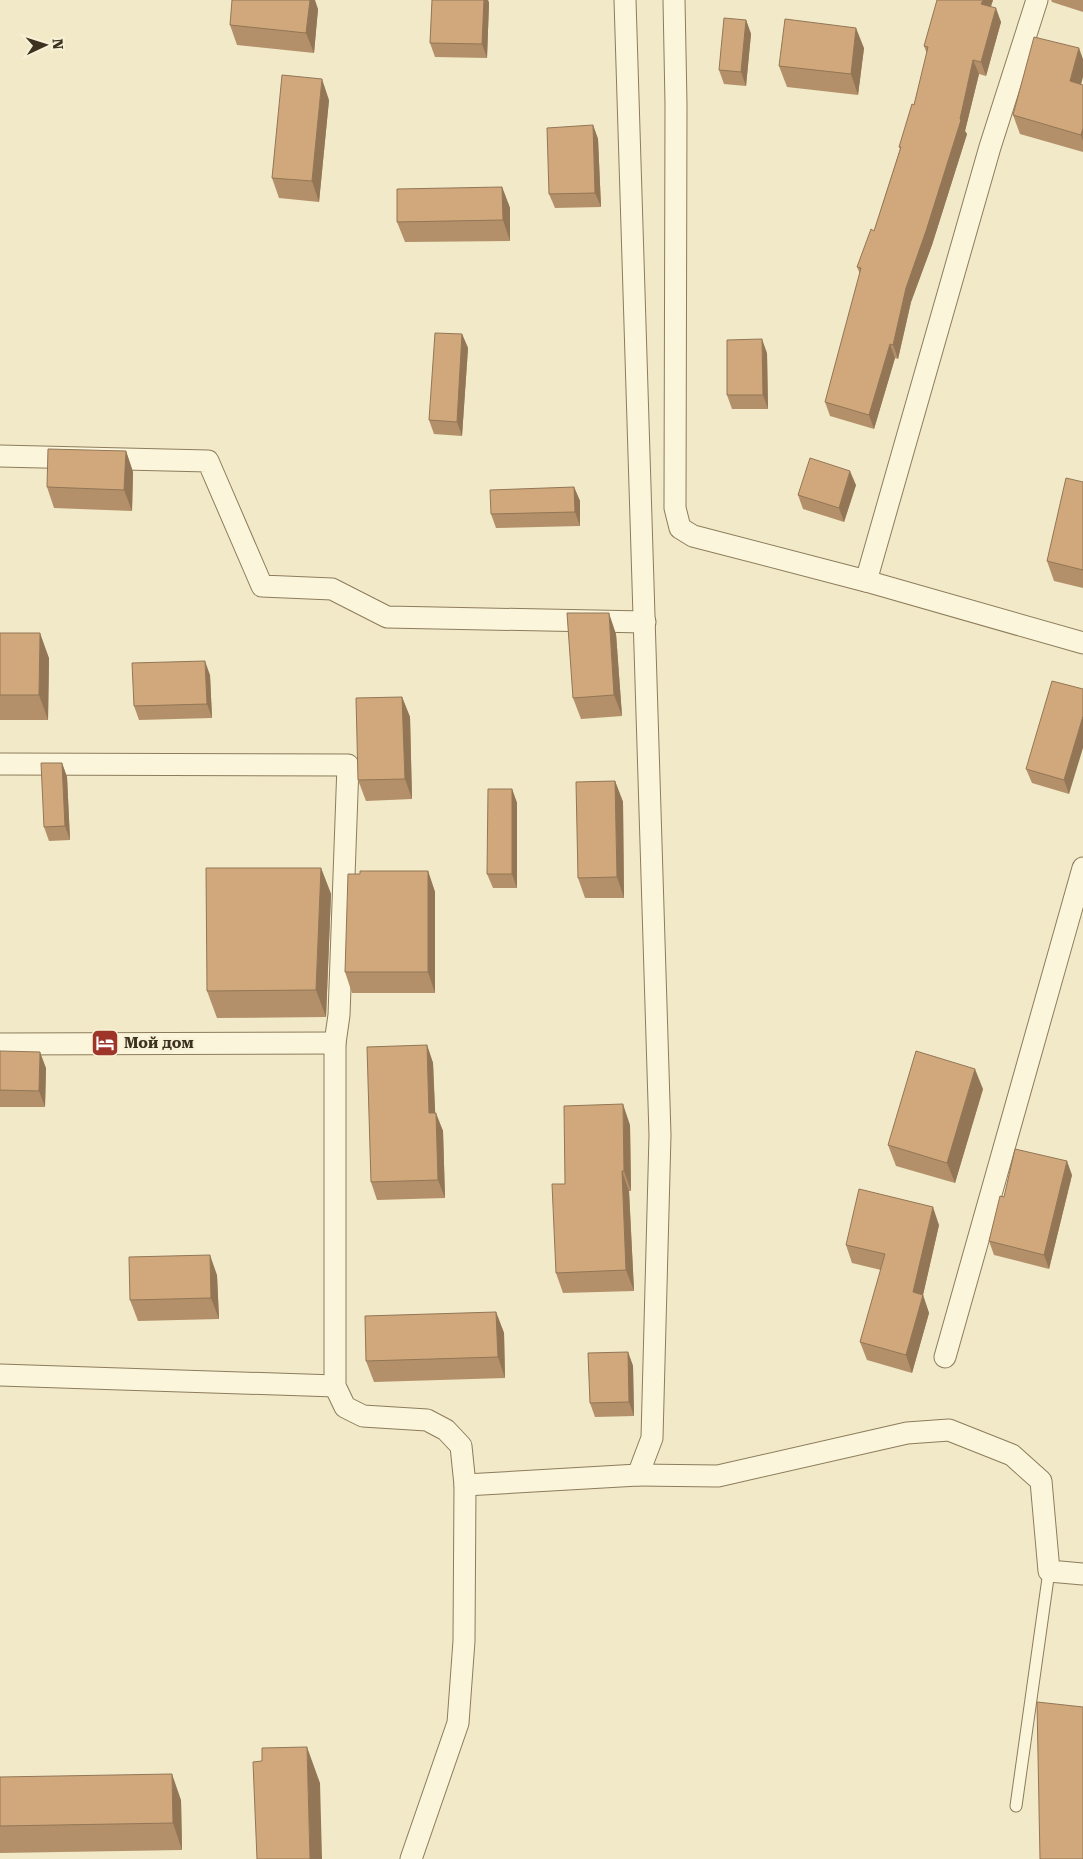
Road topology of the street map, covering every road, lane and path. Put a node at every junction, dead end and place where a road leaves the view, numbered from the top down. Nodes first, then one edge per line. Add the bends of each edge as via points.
1 (625, 0) edge
2 (674, 0) edge
3 (1037, 0) edge
4 (0, 456) edge
5 (866, 581) junction
6 (645, 622) junction
7 (1083, 643) edge
8 (0, 764) edge
9 (1083, 868) edge
10 (335, 1043) junction
11 (0, 1044) edge
12 (945, 1357) dead end
13 (0, 1375) edge
14 (335, 1386) junction
15 (638, 1476) junction
16 (465, 1485) junction
17 (1049, 1571) junction
18 (1083, 1574) edge
19 (1016, 1806) dead end
20 (411, 1859) edge

1 - 6 street
2 - 5 street via 676,508 680,528 693,536
3 - 5 street via 987,156
4 - 6 street via 208,461 262,586 332,589 387,617
5 - 7 street
6 - 15 street via 660,1135 652,1438
8 - 10 street via 348,765 339,1016
9 - 12 street
10 - 11 street
10 - 14 street
13 - 14 street
14 - 16 street via 345,1407 363,1416 426,1420 446,1430 461,1446
15 - 16 street
15 - 17 street via 718,1476 907,1433 950,1430 1012,1455 1041,1481
16 - 20 street via 464,1641 458,1723
17 - 18 street
17 - 19 lane

